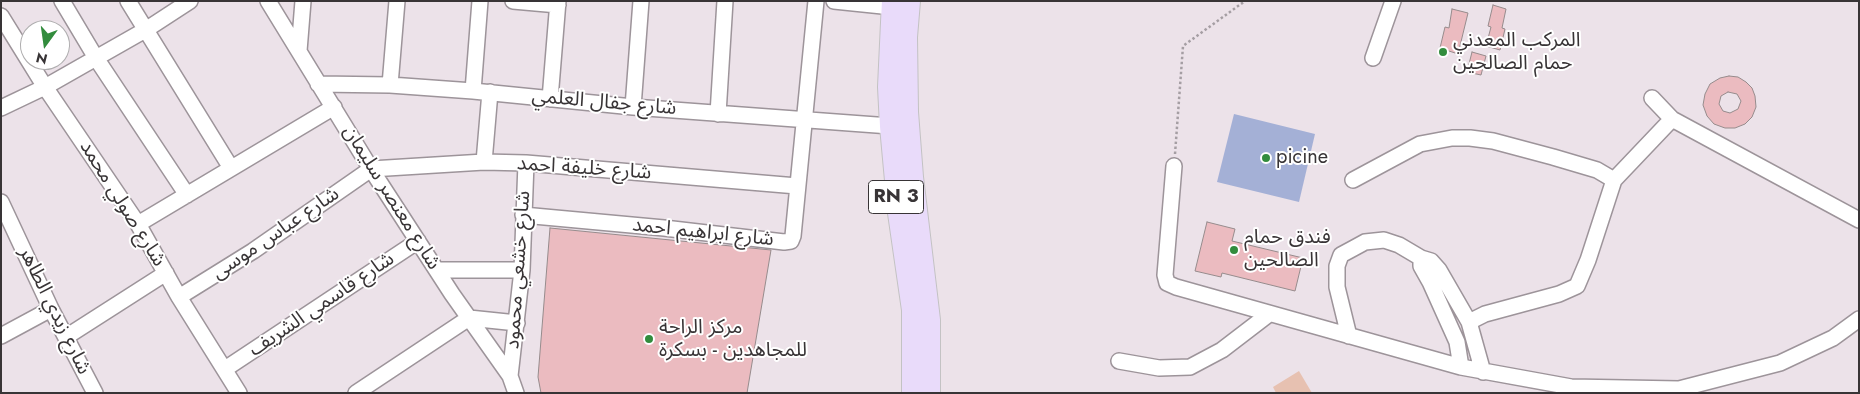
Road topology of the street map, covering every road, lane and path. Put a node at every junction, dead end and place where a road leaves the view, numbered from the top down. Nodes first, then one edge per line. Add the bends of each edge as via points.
1 (62, 1) edge
2 (128, 1) edge
3 (190, 1) edge
4 (268, 1) edge
5 (303, 1) edge
6 (397, 1) edge
7 (480, 1) edge
8 (513, 1) edge
9 (641, 1) edge
10 (725, 1) edge
11 (816, 1) edge
12 (834, 1) edge
13 (1245, 1) edge
14 (1393, 1) edge
15 (558, 3) edge
16 (898, 3) edge
17 (1, 16) edge
18 (147, 29) junction
19 (299, 51) junction
20 (96, 58) junction
21 (1373, 58) dead end
22 (318, 84) junction
23 (390, 86) junction
24 (45, 87) junction
25 (473, 91) junction
26 (490, 92) junction
27 (1652, 98) dead end
28 (550, 99) junction
29 (334, 107) junction
30 (632, 107) junction
31 (1, 108) edge
32 (718, 114) junction
33 (1672, 119) junction
34 (803, 120) junction
35 (890, 126) junction
36 (484, 162) junction
37 (526, 163) junction
38 (1174, 166) joint
39 (231, 168) junction
40 (371, 169) junction
41 (1353, 180) dead end
42 (1614, 180) junction
43 (797, 186) junction
44 (187, 194) junction
45 (2, 207) edge
46 (523, 215) junction
47 (1859, 220) edge
48 (138, 224) junction
49 (418, 240) junction
50 (1421, 258) junction
51 (437, 270) junction
52 (522, 270) junction
53 (166, 273) junction
54 (179, 297) junction
55 (52, 309) junction
56 (1269, 314) junction
57 (469, 318) junction
58 (1859, 319) edge
59 (517, 323) junction
60 (1471, 329) junction
61 (1, 336) edge
62 (1349, 336) junction
63 (66, 337) junction
64 (1457, 342) junction
65 (1119, 361) dead end
66 (1461, 367) junction
67 (225, 369) junction
68 (1483, 372) junction
69 (510, 376) junction
70 (94, 393) edge
71 (239, 393) edge
72 (356, 393) edge
73 (516, 393) edge
74 (912, 393) edge
75 (930, 393) edge

1 - 20 street
2 - 18 street
3 - 18 street
4 - 19 street, شارع معنصر سليمان
5 - 19 street
6 - 23 street
7 - 25 street
8 - 15 street
9 - 30 street
10 - 32 street
11 - 34 street, شارع ابراهيم احمد
12 - 16 street
13 - 38 path via 1183,46
14 - 21 street
15 - 28 street
16 - 35 main road, RN 3 via 888,87
16 - 75 main road, RN 3 via 907,37 908,112 914,186 930,320
17 - 24 street, شارع صولي محمد
18 - 20 street
18 - 39 street
19 - 22 street, شارع معنصر سليمان
20 - 24 street
20 - 44 street
22 - 23 street, شارع جفال العلمي
22 - 29 street, شارع معنصر سليمان
23 - 25 street, شارع جفال العلمي
24 - 31 street
24 - 48 street, شارع صولي محمد
25 - 26 street, شارع جفال العلمي
26 - 28 street, شارع جفال العلمي
26 - 36 street
27 - 33 street
28 - 30 street, شارع جفال العلمي
29 - 39 street
29 - 40 street, شارع معنصر سليمان
30 - 32 street, شارع جفال العلمي
32 - 34 street, شارع جفال العلمي
33 - 42 street
33 - 47 street
34 - 35 street, شارع جفال العلمي
34 - 43 street, شارع ابراهيم احمد
35 - 74 main road, RN 3 via 912,310
36 - 37 street, شارع خليفة احمد
36 - 40 street, شارع خليفة احمد
37 - 43 street, شارع خليفة احمد
37 - 46 street, شارع خشعي محمود
38 - 56 street via 1167,284
39 - 44 street
40 - 49 street, شارع معنصر سليمان
40 - 54 street, شارع عباس موسى via 253,251
41 - 42 street via 1420,144 1470,138 1553,157 1597,170
42 - 60 street via 1577,286 1485,314
43 - 46 street, شارع ابراهيم احمد via 793,236 788,242
44 - 48 street
45 - 55 street, شارع زيدي الطاهر
46 - 52 street, شارع خشعي محمود
48 - 53 street, شارع صولي محمد
49 - 51 street, شارع معنصر سليمان
49 - 67 street, شارع قاسمي الشريف
50 - 60 street via 1431,261 1440,270
50 - 62 street via 1384,240 1365,242 1342,255 1337,266 1337,286
50 - 64 street via 1421,266
51 - 52 street
51 - 57 street, شارع معنصر سليمان
52 - 59 street, شارع خشعي محمود
53 - 54 street, شارع صولي محمد
53 - 63 street
54 - 67 street, شارع صولي محمد
55 - 61 street
55 - 63 street, شارع زيدي الطاهر
56 - 62 street
56 - 65 street via 1222,350 1190,367 1159,368
57 - 59 street
57 - 69 street, شارع معنصر سليمان
57 - 72 street
58 - 68 street via 1833,338 1780,363 1679,389 1571,387
59 - 69 street, شارع خشعي محمود
60 - 64 street
60 - 68 street
62 - 66 street
63 - 70 street, شارع زيدي الطاهر
64 - 66 street
66 - 68 street
67 - 71 street, شارع صولي محمد
69 - 73 street, شارع معنصر سليمان

